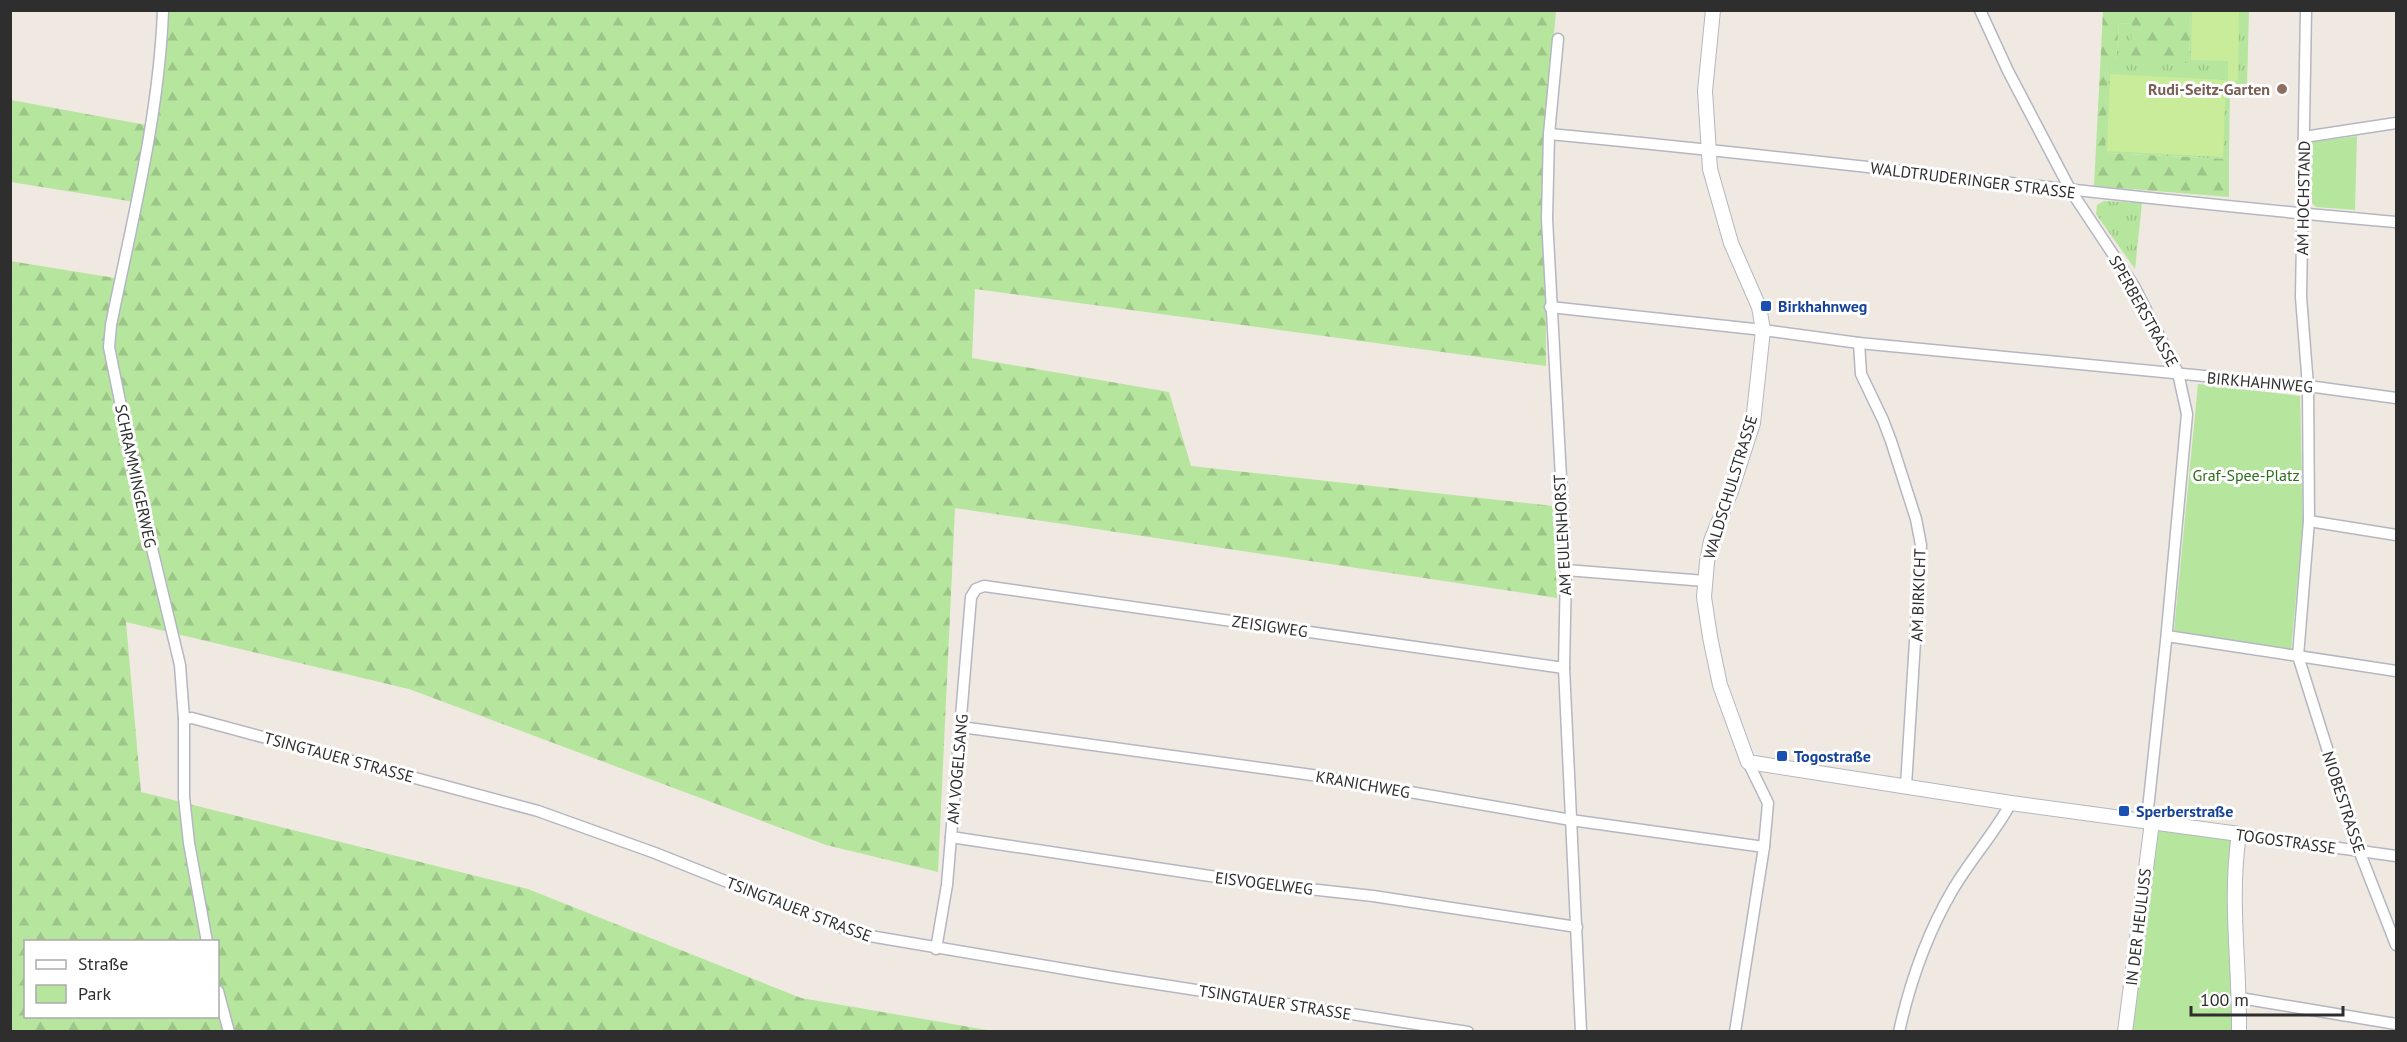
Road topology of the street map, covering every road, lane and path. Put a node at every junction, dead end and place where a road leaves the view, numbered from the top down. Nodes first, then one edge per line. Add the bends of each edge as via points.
1 (163, 10) edge
2 (1713, 10) edge
3 (1980, 10) edge
4 (2306, 10) edge
5 (1558, 39) dead end
6 (2397, 123) edge
7 (1549, 134) junction
8 (2304, 137) junction
9 (1708, 148) junction
10 (2071, 191) junction
11 (2302, 214) junction
12 (2397, 222) edge
13 (1550, 307) junction
14 (1763, 330) junction
15 (1859, 343) junction
16 (2178, 373) junction
17 (2307, 386) junction
18 (2397, 398) edge
19 (2309, 520) junction
20 (2397, 536) edge
21 (1566, 570) junction
22 (1705, 581) junction
23 (976, 589) joint
24 (2167, 636) junction
25 (2298, 656) junction
26 (1564, 668) junction
27 (2397, 671) edge
28 (184, 719) junction
29 (961, 728) junction
30 (1748, 762) junction
31 (1906, 786) junction
32 (2011, 803) junction
33 (1571, 820) junction
34 (2152, 822) junction
35 (2239, 834) junction
36 (951, 837) junction
37 (1764, 847) junction
38 (2360, 853) junction
39 (2397, 856) edge
40 (1576, 927) junction
41 (207, 940) edge
42 (2397, 945) edge
43 (936, 948) junction
44 (219, 995) edge
45 (2240, 998) junction
46 (2397, 1024) edge
47 (229, 1032) edge
48 (1468, 1032) edge
49 (1581, 1032) edge
50 (1735, 1032) edge
51 (1899, 1032) edge
52 (2125, 1032) edge
53 (2239, 1032) edge

1 - 28 street, SCHRAMMINGERWEG via 153,119 109,347 180,665
2 - 9 street, WALDSCHULSTRASSE via 1705,91
3 - 10 street, SPERBERSTRASSE
4 - 8 street, AM HOCHSTAND
5 - 7 street, AM EULENHORST
6 - 8 street
7 - 9 street, WALDTRUDERINGER STRASSE
7 - 13 street, AM EULENHORST via 1546,219
8 - 11 street, AM HOCHSTAND
9 - 10 street, WALDTRUDERINGER STRASSE
9 - 14 street, WALDSCHULSTRASSE via 1720,209 1759,307
10 - 11 street, WALDTRUDERINGER STRASSE
10 - 16 street, SPERBERSTRASSE via 2134,286
11 - 12 street, WALDTRUDERINGER STRASSE
11 - 17 street, AM HOCHSTAND via 2301,297
13 - 14 street, BIRKHAHNWEG
13 - 21 street, AM EULENHORST
14 - 15 street, BIRKHAHNWEG
14 - 22 street, WALDSCHULSTRASSE via 1753,423 1713,533
15 - 16 street, BIRKHAHNWEG
15 - 31 street, AM BIRKICHT via 1861,374 1887,430 1921,544
16 - 17 street, BIRKHAHNWEG
16 - 24 street, SPERBERSTRASSE via 2187,414
17 - 18 street, BIRKHAHNWEG
17 - 19 street
19 - 20 street
19 - 25 street
21 - 22 street
21 - 26 street, AM EULENHORST
22 - 30 street, WALDSCHULSTRASSE via 1705,608 1716,670
23 - 26 street, ZEISIGWEG via 984,586
23 - 29 street, AM VOGELSANG via 971,597
24 - 25 street
24 - 34 street, SPERBERSTRASSE via 2148,809
25 - 27 street
25 - 38 street, NIOBESTRASSE
26 - 33 street, AM EULENHORST
28 - 41 street, SCHRAMMINGERWEG via 184,797
28 - 43 street, TSINGTAUER STRASSE via 538,811 858,934
29 - 33 street, KRANICHWEG via 1312,775
29 - 36 street, AM VOGELSANG
30 - 31 street, TOGOSTRASSE
30 - 37 street, WALDSCHULSTRASSE via 1768,804
31 - 32 street, TOGOSTRASSE
32 - 34 street, TOGOSTRASSE
32 - 51 street via 1953,889 1936,922 1914,975
33 - 37 street, KRANICHWEG
33 - 40 street, AM EULENHORST
34 - 35 street, TOGOSTRASSE
34 - 52 street, IN DER HEULUSS
35 - 38 street, TOGOSTRASSE
35 - 45 street via 2236,914
36 - 40 street, EISVOGELWEG
36 - 43 street, AM VOGELSANG
37 - 50 street, WALDSCHULSTRASSE
38 - 39 street, TOGOSTRASSE
38 - 42 street, NIOBESTRASSE
40 - 49 street, AM EULENHORST
43 - 48 street, TSINGTAUER STRASSE
44 - 47 street
45 - 46 street
45 - 53 street

